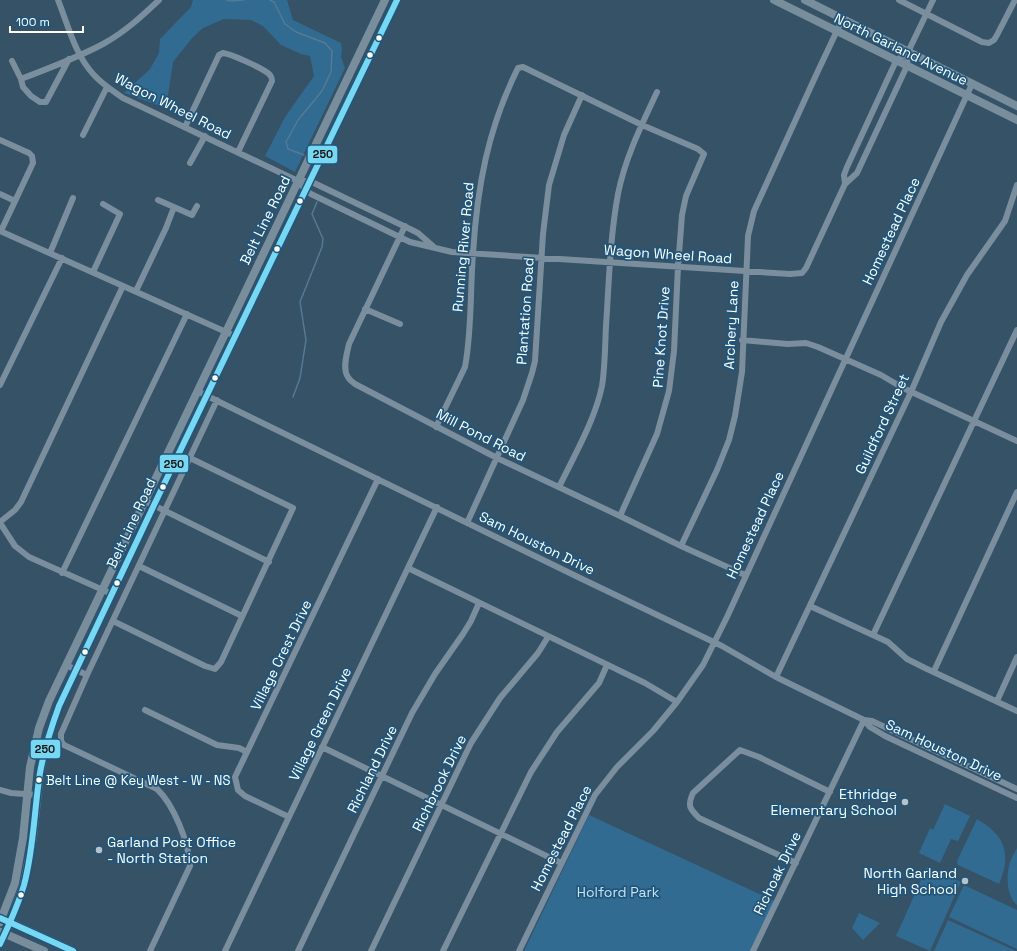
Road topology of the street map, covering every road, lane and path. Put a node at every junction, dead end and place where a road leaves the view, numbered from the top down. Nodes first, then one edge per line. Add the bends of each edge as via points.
1 (58, 0) edge
2 (159, 0) edge
3 (385, 0) edge
4 (397, 0) edge
5 (774, 0) edge
6 (805, 0) edge
7 (899, 0) edge
8 (933, 0) edge
9 (1015, 0) edge
10 (926, 14) junction
11 (843, 18) junction
12 (371, 29) junction
13 (837, 32) junction
14 (381, 34) junction
15 (908, 52) junction
16 (80, 55) junction
17 (69, 59) junction
18 (12, 61) dead end
19 (896, 61) junction
20 (906, 66) junction
21 (21, 79) junction
22 (972, 84) junction
23 (107, 87) junction
24 (657, 92) dead end
25 (582, 95) junction
26 (966, 96) junction
27 (1017, 106) edge
28 (869, 120) junction
29 (1017, 120) edge
30 (642, 125) junction
31 (879, 125) junction
32 (185, 127) junction
33 (83, 134) dead end
34 (205, 136) junction
35 (0, 140) edge
36 (238, 152) junction
37 (190, 163) dead end
38 (298, 181) junction
39 (310, 181) junction
40 (845, 184) junction
41 (1017, 185) edge
42 (305, 190) junction
43 (0, 194) edge
44 (341, 196) junction
45 (74, 198) dead end
46 (158, 200) dead end
47 (15, 201) junction
48 (103, 204) dead end
49 (197, 206) dead end
50 (336, 206) junction
51 (174, 207) junction
52 (405, 226) junction
53 (1, 231) edge
54 (400, 237) junction
55 (435, 248) junction
56 (50, 253) junction
57 (263, 254) junction
58 (472, 254) junction
59 (62, 258) junction
60 (272, 258) junction
61 (541, 258) junction
62 (610, 263) junction
63 (678, 267) junction
64 (746, 271) junction
65 (93, 272) junction
66 (123, 286) junction
67 (136, 291) junction
68 (365, 308) junction
69 (187, 314) junction
70 (400, 324) dead end
71 (1017, 330) edge
72 (225, 331) junction
73 (235, 336) junction
74 (742, 340) junction
75 (845, 359) junction
76 (0, 385) edge
77 (197, 391) junction
78 (910, 392) junction
79 (207, 395) junction
80 (217, 400) junction
81 (974, 421) junction
82 (436, 427) junction
83 (1017, 441) edge
84 (190, 458) junction
85 (497, 458) junction
86 (378, 479) junction
87 (560, 487) junction
88 (1017, 492) edge
89 (145, 500) junction
90 (154, 505) junction
91 (437, 507) junction
92 (165, 511) junction
93 (620, 516) junction
94 (0, 522) edge
95 (468, 523) junction
96 (680, 546) junction
97 (269, 562) junction
98 (139, 566) junction
99 (408, 568) junction
100 (62, 573) junction
101 (745, 575) junction
102 (102, 590) junction
103 (112, 594) junction
104 (478, 603) junction
105 (810, 606) junction
106 (242, 616) junction
107 (113, 621) junction
108 (873, 635) junction
109 (548, 637) junction
110 (714, 642) junction
111 (1017, 657) edge
112 (66, 665) junction
113 (607, 665) junction
114 (76, 670) junction
115 (934, 672) junction
116 (87, 675) junction
117 (776, 677) junction
118 (997, 701) junction
119 (677, 702) junction
120 (145, 710) dead end
121 (1017, 711) edge
122 (864, 720) junction
123 (322, 747) junction
124 (247, 752) junction
125 (381, 776) junction
126 (1017, 789) edge
127 (0, 790) edge
128 (830, 792) junction
129 (27, 794) junction
130 (38, 795) junction
131 (1017, 798) edge
132 (441, 805) junction
133 (289, 817) junction
134 (500, 833) junction
135 (561, 863) junction
136 (796, 863) junction
137 (0, 919) edge
138 (10, 923) junction
139 (2, 932) edge
140 (0, 944) edge
141 (44, 951) edge
142 (74, 951) edge
143 (150, 951) edge
144 (225, 951) edge
145 (298, 951) edge
146 (371, 951) edge
147 (444, 951) edge
148 (519, 951) edge
149 (754, 951) edge

1 - 16 street, Wagon Wheel Road
2 - 16 street via 125,30 104,44
3 - 12 main road, Belt Line Road
4 - 14 main road, Belt Line Road
5 - 13 main road, North Garland Avenue
6 - 11 main road, North Garland Avenue
7 - 10 street
8 - 10 street, Wagon Wheel Road
9 - 10 street via 994,40 989,43 982,42
10 - 15 street, Wagon Wheel Road
11 - 13 street, Archery Lane
11 - 15 main road, North Garland Avenue
12 - 14 main road
12 - 38 main road, Belt Line Road
13 - 19 main road, North Garland Avenue
13 - 64 street, Archery Lane via 754,211 748,236
14 - 39 main road, Belt Line Road
15 - 19 street, Wagon Wheel Road
15 - 20 street, Wagon Wheel Road
15 - 22 main road, North Garland Avenue
16 - 17 street
16 - 23 street, Wagon Wheel Road via 95,76
17 - 21 street
17 - 21 street via 46,102 40,102 31,96 23,87
18 - 21 street
19 - 20 main road, North Garland Avenue
19 - 28 street, Wagon Wheel Road
20 - 26 main road, North Garland Avenue
20 - 31 street, Wagon Wheel Road
22 - 26 street, Homestead Place
22 - 27 main road, North Garland Avenue
23 - 32 street, Wagon Wheel Road via 123,98
23 - 33 street
24 - 30 street
25 - 30 street
25 - 58 street, Running River Road via 523,67 518,68 499,111 488,145 477,203
25 - 61 street, Plantation Road via 564,134 552,172
26 - 29 main road, North Garland Avenue
26 - 75 street, Homestead Place
28 - 31 street
28 - 40 street, Wagon Wheel Road via 847,167 844,175
30 - 62 street via 619,192
30 - 63 street, Pine Knot Drive via 704,154 686,196
31 - 40 street, Wagon Wheel Road via 857,173
32 - 34 street, Wagon Wheel Road
32 - 36 street via 219,55 223,53 236,57 267,72 272,78
34 - 36 street, Wagon Wheel Road
34 - 37 street
35 - 47 street via 32,156 33,163
36 - 38 street, Wagon Wheel Road
38 - 39 street, Wagon Wheel Road
38 - 42 street, Wagon Wheel Road
38 - 57 main road, Belt Line Road
39 - 42 main road, Belt Line Road
39 - 44 street, Wagon Wheel Road
40 - 64 street, Wagon Wheel Road via 802,273
41 - 78 street, Guildford Street via 1005,221 957,293 941,322
42 - 50 street, Wagon Wheel Road
42 - 60 main road, Belt Line Road
43 - 47 street
44 - 50 street
44 - 52 street, Wagon Wheel Road
45 - 56 street
46 - 51 street
47 - 53 street
48 - 65 street via 120,214
49 - 51 street via 192,215
50 - 54 street, Wagon Wheel Road
51 - 67 street
52 - 54 street, Mill Pond Road
52 - 55 street, Wagon Wheel Road via 418,233
53 - 56 street
54 - 55 street, Wagon Wheel Road
54 - 68 street, Mill Pond Road
55 - 58 street, Wagon Wheel Road
56 - 59 street
57 - 60 main road
57 - 72 main road, Belt Line Road
58 - 61 street, Wagon Wheel Road
58 - 82 street, Running River Road via 465,367
59 - 65 street
59 - 76 street
60 - 73 main road, Belt Line Road
61 - 62 street, Wagon Wheel Road
61 - 85 street, Plantation Road via 535,361 523,400
62 - 63 street, Wagon Wheel Road
62 - 87 street via 602,387 592,417
63 - 64 street, Wagon Wheel Road
63 - 93 street, Pine Knot Drive via 674,351 669,391 658,434
64 - 74 street, Archery Lane
65 - 66 street
66 - 67 street
66 - 94 street via 21,502
67 - 69 street
68 - 70 street
68 - 82 street, Mill Pond Road via 349,344 346,373 348,378
69 - 72 street
69 - 100 street
71 - 81 street
72 - 73 street
72 - 77 main road, Belt Line Road
73 - 79 main road, Belt Line Road
74 - 75 street via 806,343
74 - 96 street, Archery Lane via 742,372 729,440
75 - 78 street via 881,375
75 - 101 street, Homestead Place
77 - 79 street, Sam Houston Drive
77 - 89 main road, Belt Line Road
78 - 81 street
78 - 105 street, Guildford Street
79 - 80 street, Sam Houston Drive
79 - 90 main road, Belt Line Road
80 - 84 street
80 - 86 street, Sam Houston Drive
81 - 83 street
81 - 108 street
82 - 85 street, Mill Pond Road
84 - 92 street
84 - 97 street via 293,508
85 - 87 street, Mill Pond Road
85 - 95 street, Plantation Road
86 - 91 street, Sam Houston Drive
86 - 124 street, Village Crest Drive
87 - 93 street, Mill Pond Road
88 - 115 street
89 - 90 street
89 - 102 main road, Belt Line Road
90 - 92 street
90 - 103 main road, Belt Line Road
91 - 95 street, Sam Houston Drive
91 - 99 street, Village Green Drive
92 - 97 street
92 - 98 street
93 - 96 street, Mill Pond Road
94 - 100 street via 20,551 29,558
95 - 110 street, Sam Houston Drive
96 - 101 street, Mill Pond Road
97 - 106 street
98 - 106 street
98 - 107 street
99 - 104 street
99 - 123 street, Village Green Drive
100 - 102 street
101 - 110 street, Homestead Place
102 - 103 street
102 - 112 main road, Belt Line Road
103 - 114 main road, Belt Line Road
104 - 109 street
104 - 125 street, Richland Drive via 471,621 421,696
105 - 108 street
105 - 117 street, Guildford Street
106 - 107 street via 221,662 215,669
107 - 116 street
108 - 115 street via 893,645 908,659
109 - 113 street
109 - 132 street, Richbrook Drive via 489,713 471,743
110 - 117 street, Sam Houston Drive
110 - 119 street, Homestead Place via 698,672
111 - 118 street
112 - 114 street
112 - 129 main road, Belt Line Road via 39,728
113 - 119 street via 659,690
113 - 134 street via 599,682 542,754
114 - 116 street
114 - 130 main road, Belt Line Road via 49,735
115 - 118 street
116 - 143 street via 65,723 61,741 64,745 165,796 189,855 190,866
117 - 122 street, Sam Houston Drive
118 - 121 street
119 - 135 street, Homestead Place via 653,731 617,766 600,788
120 - 124 street via 217,745 239,748
122 - 126 street, Sam Houston Drive via 872,721
122 - 128 street, Richoak Drive
122 - 131 street, Sam Houston Drive via 870,728 885,736
123 - 125 street
123 - 133 street, Village Green Drive
124 - 133 street, Village Crest Drive via 235,777 238,790 245,796
125 - 132 street
125 - 145 street, Richland Drive
127 - 129 street
128 - 136 street, Richoak Drive
128 - 136 street via 740,750 693,793 689,803 699,818
129 - 130 street
129 - 137 main road, Belt Line Road via 15,883
130 - 138 main road, Belt Line Road via 34,838 24,884
132 - 134 street
132 - 146 street, Richbrook Drive
133 - 144 street, Village Green Drive
134 - 135 street
134 - 147 street
135 - 148 street, Homestead Place
136 - 149 street, Richoak Drive
137 - 138 main road
138 - 139 main road, Belt Line Road
138 - 142 main road
139 - 140 main road, Belt Line Road
139 - 141 main road

